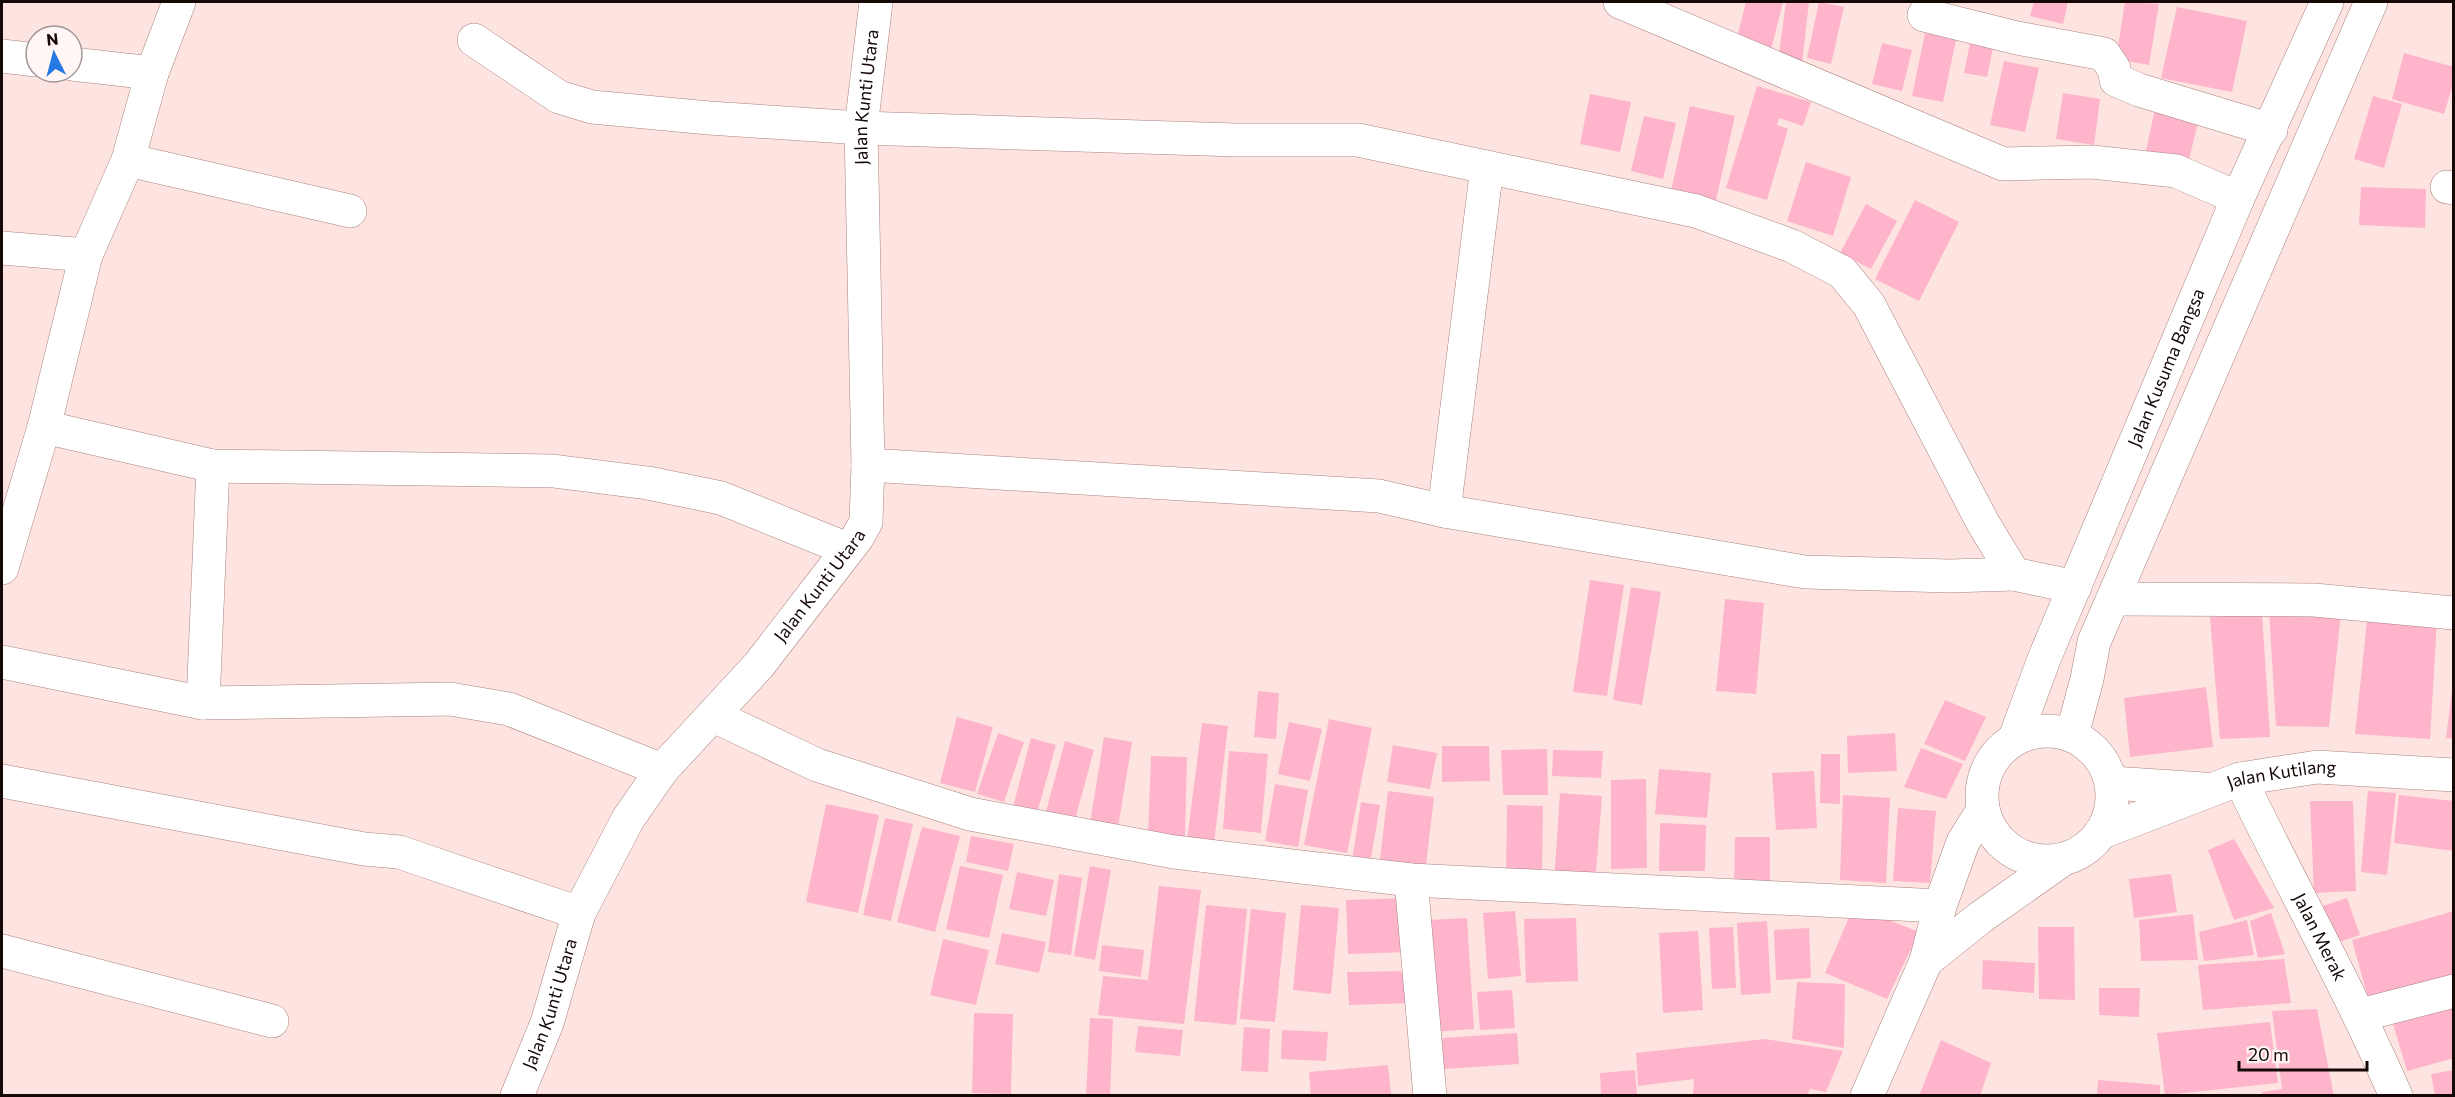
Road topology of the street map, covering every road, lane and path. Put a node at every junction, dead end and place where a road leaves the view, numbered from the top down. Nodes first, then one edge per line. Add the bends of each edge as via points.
1 (180, 2) edge
2 (876, 2) edge
3 (1620, 2) edge
4 (2326, 4) edge
5 (2367, 12) edge
6 (1924, 15) dead end
7 (474, 40) dead end
8 (2, 56) edge
9 (24, 59) edge
10 (84, 65) edge
11 (152, 73) junction
12 (861, 128) junction
13 (2271, 130) junction
14 (128, 160) junction
15 (1487, 167) junction
16 (2238, 198) junction
17 (350, 211) dead end
18 (2, 248) edge
19 (86, 255) junction
20 (2157, 393) junction
21 (2194, 405) junction
22 (44, 427) junction
23 (868, 465) junction
24 (213, 466) junction
25 (1444, 511) junction
26 (847, 549) junction
27 (2, 568) edge
28 (2014, 574) junction
29 (2075, 587) junction
30 (2114, 599) junction
31 (2454, 613) edge
32 (2, 662) edge
33 (202, 703) junction
34 (714, 716) junction
35 (2072, 735) junction
36 (2015, 738) junction
37 (662, 770) junction
38 (2454, 775) edge
39 (2, 781) edge
40 (2112, 783) junction
41 (2227, 784) junction
42 (1983, 810) junction
43 (2100, 833) junction
44 (2062, 860) junction
45 (1411, 880) junction
46 (1940, 906) junction
47 (579, 914) junction
48 (2, 951) edge
49 (1926, 961) junction
50 (2454, 991) edge
51 (2361, 1015) junction
52 (272, 1021) dead end
53 (517, 1095) edge
54 (1430, 1095) edge
55 (1867, 1095) edge
56 (2396, 1095) edge

1 - 11 street
2 - 12 street, Jalan Kunti Utara
3 - 16 street via 2003,164 2092,162 2176,171
4 - 5 street
4 - 13 street, Jalan Kusuma Bangsa
5 - 21 street
6 - 13 street via 2104,54 2116,80
7 - 12 street via 559,98 592,107
8 - 9 street
10 - 11 street
11 - 14 street
12 - 15 street via 1358,140
12 - 23 street, Jalan Kunti Utara
13 - 16 street, Jalan Kusuma Bangsa
14 - 17 street
14 - 19 street
15 - 25 street
15 - 28 street via 1696,211 1792,246 1842,272 1869,305 1983,523
16 - 20 street, Jalan Kusuma Bangsa
18 - 19 street
19 - 22 street
20 - 21 street
20 - 29 street, Jalan Kusuma Bangsa
21 - 30 street
22 - 24 street
22 - 27 street
23 - 25 street via 1379,496
23 - 26 street, Jalan Kunti Utara via 866,522
24 - 26 street via 553,471 648,483 721,498
24 - 33 street
25 - 28 street via 1805,572
26 - 34 street, Jalan Kunti Utara via 780,639
28 - 29 street
29 - 36 street, Jalan Kusuma Bangsa
30 - 31 street via 2314,600
30 - 35 street via 2094,642
32 - 33 street
33 - 37 street via 450,699 508,709
34 - 37 street, Jalan Kunti Utara
34 - 45 street via 817,765 970,814 1174,852
35 - 36 street via 2053,730
35 - 40 street via 2090,746 2104,762
36 - 42 street via 1998,751 1987,769 1981,789
37 - 47 street, Jalan Kunti Utara via 628,819
38 - 41 street, Jalan Kutilang via 2317,768
39 - 47 street via 363,849 399,852
40 - 41 street, Jalan Kutilang
40 - 43 street via 2113,802 2108,822
41 - 43 street
41 - 51 street, Jalan Merak via 2293,889
42 - 44 street via 1990,830 2021,857 2041,862
42 - 46 street via 1963,842
43 - 44 street via 2081,852
44 - 49 street
45 - 46 street
45 - 54 street
46 - 49 street
47 - 53 street, Jalan Kunti Utara via 547,1023
48 - 52 street
49 - 55 street
50 - 51 street
51 - 56 street, Jalan Merak

